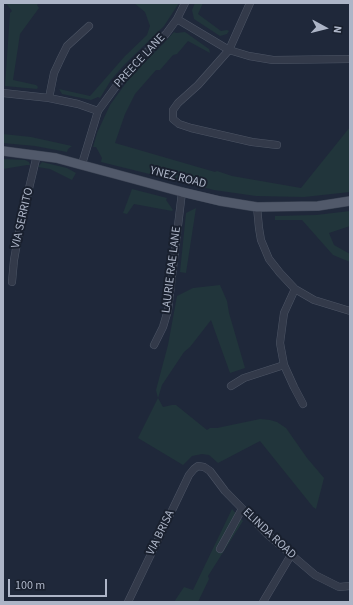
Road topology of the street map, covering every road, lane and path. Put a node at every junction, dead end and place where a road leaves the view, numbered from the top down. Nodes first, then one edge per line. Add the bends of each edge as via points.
1 (185, 3) edge
2 (250, 3) edge
3 (177, 19) junction
4 (89, 26) dead end
5 (229, 50) junction
6 (350, 59) edge
7 (3, 93) edge
8 (49, 98) junction
9 (98, 111) junction
10 (277, 145) dead end
11 (3, 151) edge
12 (37, 155) junction
13 (82, 164) junction
14 (182, 192) junction
15 (350, 201) edge
16 (257, 207) junction
17 (12, 282) dead end
18 (295, 289) junction
19 (350, 310) edge
20 (154, 345) dead end
21 (284, 365) junction
22 (231, 386) dead end
23 (303, 404) dead end
24 (198, 466) joint
25 (242, 509) junction
26 (220, 549) dead end
27 (291, 556) junction
28 (350, 586) edge
29 (128, 602) edge
30 (263, 602) edge

1 - 3 street, PREECE LANE
2 - 5 street
3 - 5 street
3 - 9 street, PREECE LANE via 166,34 128,70
4 - 8 street via 67,46 54,73
5 - 6 street via 273,60
5 - 10 street via 178,103 173,110 172,119 191,128
7 - 8 street
8 - 9 street
9 - 13 street, PREECE LANE
11 - 12 main road, YNEZ ROAD
12 - 13 main road, YNEZ ROAD
12 - 17 street, VIA SERRITO via 20,225
13 - 14 main road, YNEZ ROAD
14 - 16 main road, YNEZ ROAD
14 - 20 street, LAURIE RAE LANE via 168,310 163,328
15 - 16 main road, YNEZ ROAD via 318,206
16 - 18 street via 261,240 269,259
18 - 19 street via 314,300
18 - 21 street via 281,326 280,343
21 - 22 street via 244,378
21 - 23 street
24 - 25 street, ELINDA ROAD via 210,472
24 - 29 street, VIA BRISA via 189,475
25 - 26 street
25 - 27 street, ELINDA ROAD
27 - 28 street, ELINDA ROAD via 315,575 338,587
27 - 30 street

